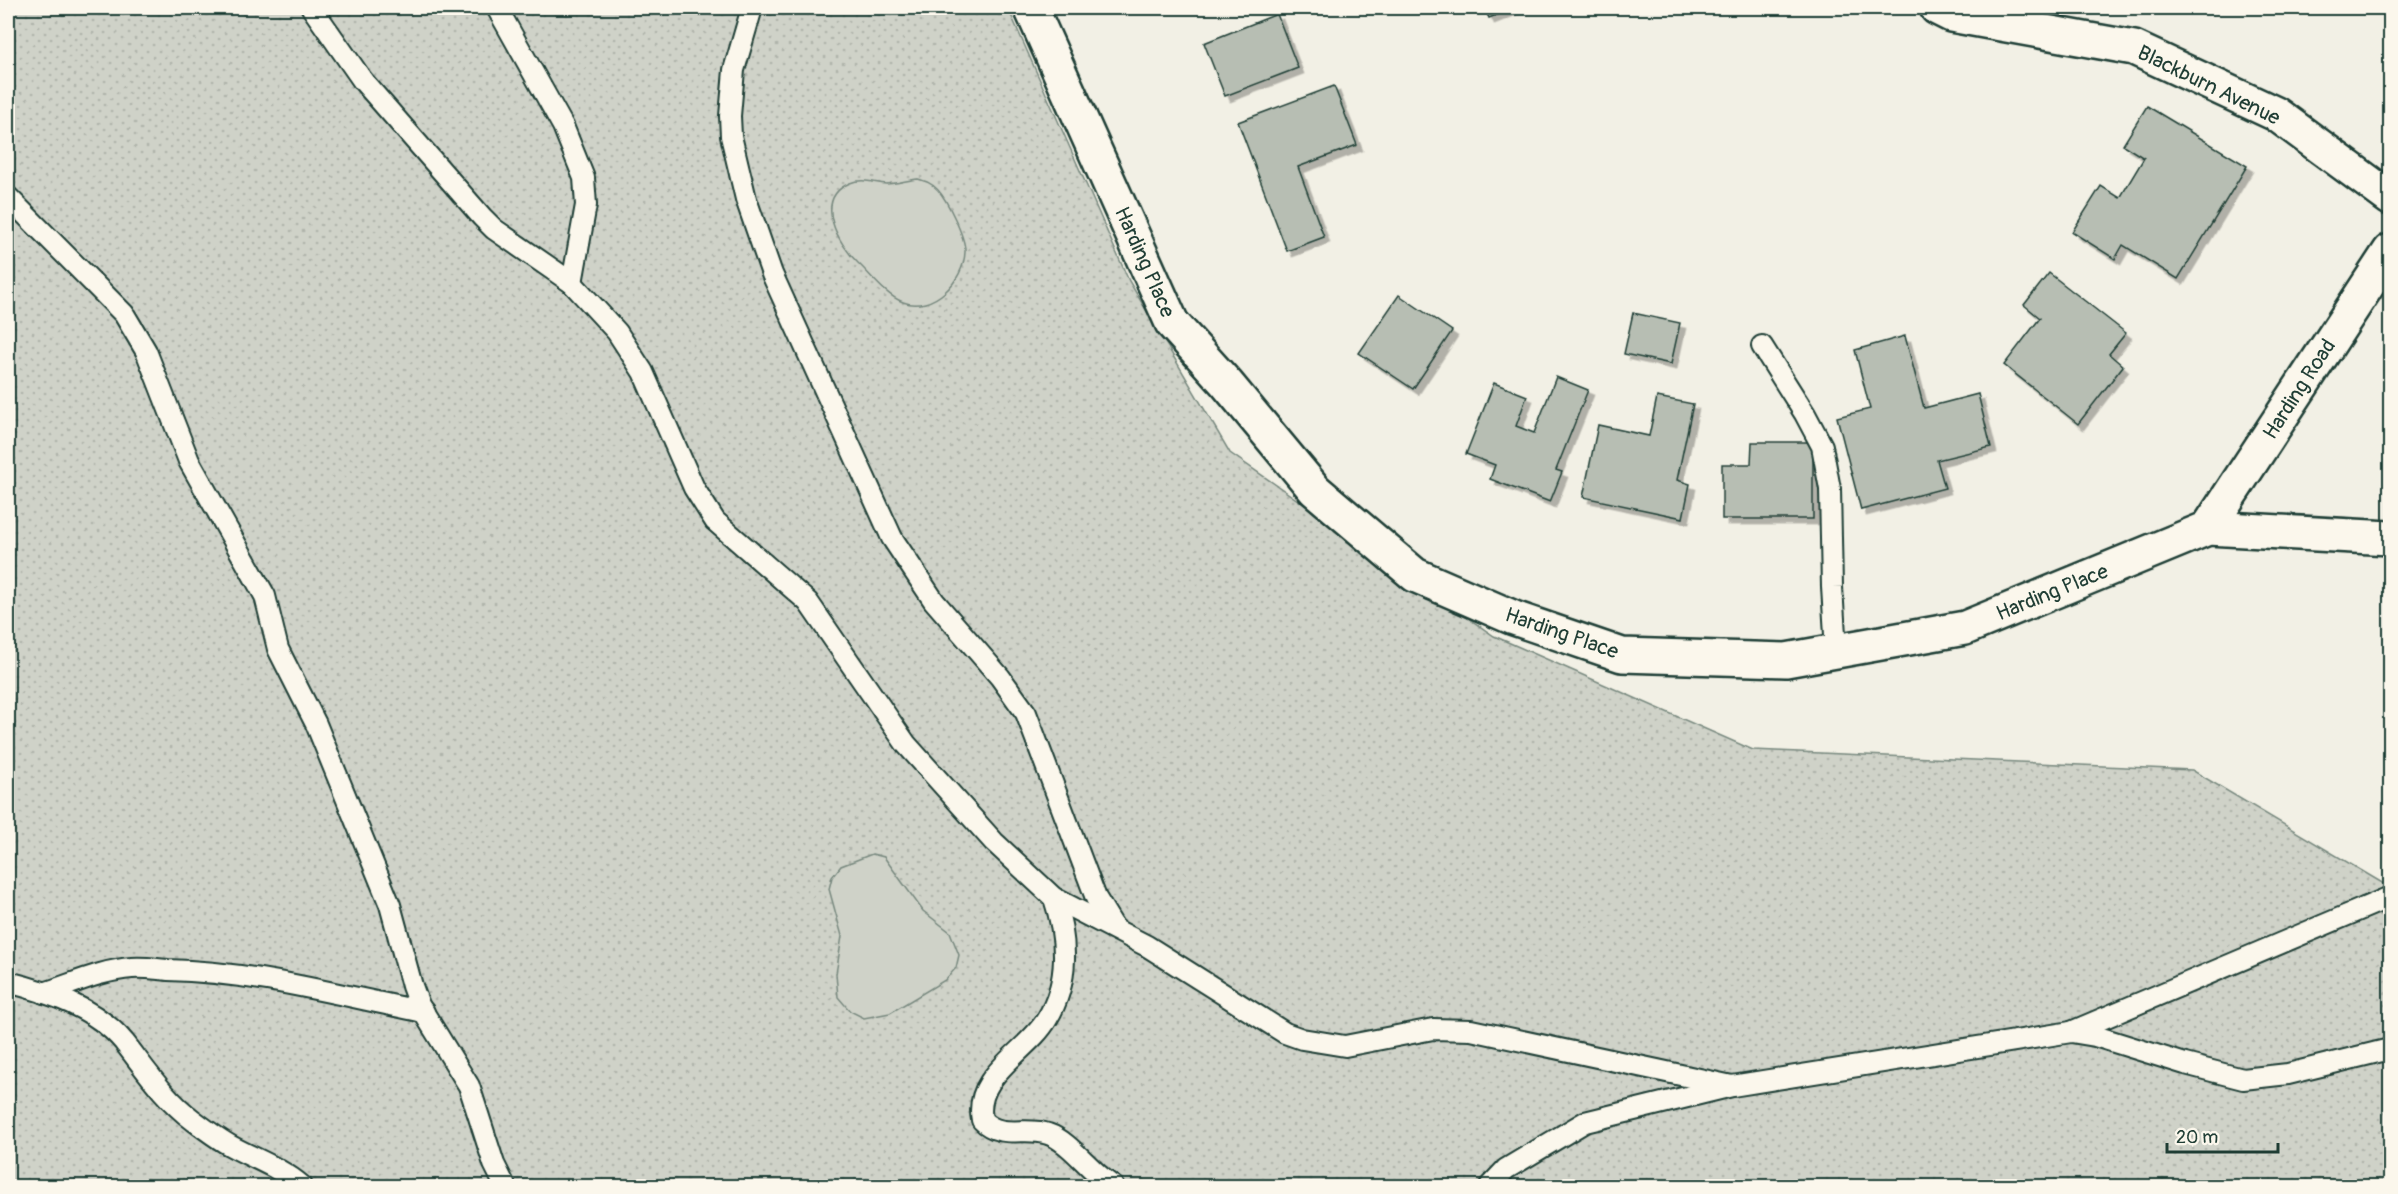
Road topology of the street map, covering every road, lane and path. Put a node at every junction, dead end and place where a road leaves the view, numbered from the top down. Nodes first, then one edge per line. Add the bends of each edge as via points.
1 (312, 8) edge
2 (497, 8) edge
3 (752, 8) edge
4 (1031, 8) edge
5 (1937, 8) edge
6 (8, 197) edge
7 (2391, 198) edge
8 (2391, 251) edge
9 (572, 283) junction
10 (1762, 346) dead end
11 (2208, 528) junction
12 (2391, 538) edge
13 (1836, 651) junction
14 (2391, 897) edge
15 (1054, 898) junction
16 (1115, 929) junction
17 (8, 982) edge
18 (44, 993) junction
19 (424, 1012) junction
20 (2071, 1032) junction
21 (2391, 1049) edge
22 (1732, 1086) junction
23 (303, 1186) edge
24 (505, 1186) edge
25 (1113, 1186) edge
26 (1490, 1186) edge

1 - 9 lane via 363,81 482,218
2 - 9 lane via 563,126 584,178 586,205
3 - 16 lane via 734,70 730,126 746,199 772,274 892,538 928,593 1026,713 1096,898
4 - 13 main road, Harding Place via 1172,323 1315,490 1415,575 1514,618 1622,655 1786,660
5 - 7 main road, Blackburn Avenue via 1951,15 2134,48 2276,114
6 - 19 lane via 109,298 137,334 189,461 265,596 278,649 316,724 369,851 390,905 411,986
8 - 11 main road, Harding Road
9 - 15 lane via 636,358 686,471 715,521 808,602 906,744 994,842
10 - 13 lane via 1822,446 1830,489
11 - 12 main road, Harding Place
11 - 13 main road, Harding Place via 1965,628
14 - 20 lane
15 - 16 lane
15 - 25 lane via 1064,939 1058,994 1046,1021 1006,1062 987,1089 981,1101 982,1120 1000,1131 1037,1132 1059,1139
16 - 22 lane via 1285,1033 1317,1043 1346,1046 1432,1029 1471,1030
17 - 18 lane
18 - 19 lane via 112,971 187,970 301,986
18 - 23 lane via 80,1008 109,1029 156,1087 193,1120 230,1146
19 - 24 lane via 469,1086
20 - 21 lane via 2243,1079 2288,1074
20 - 22 lane
22 - 26 lane via 1585,1122 1506,1169

